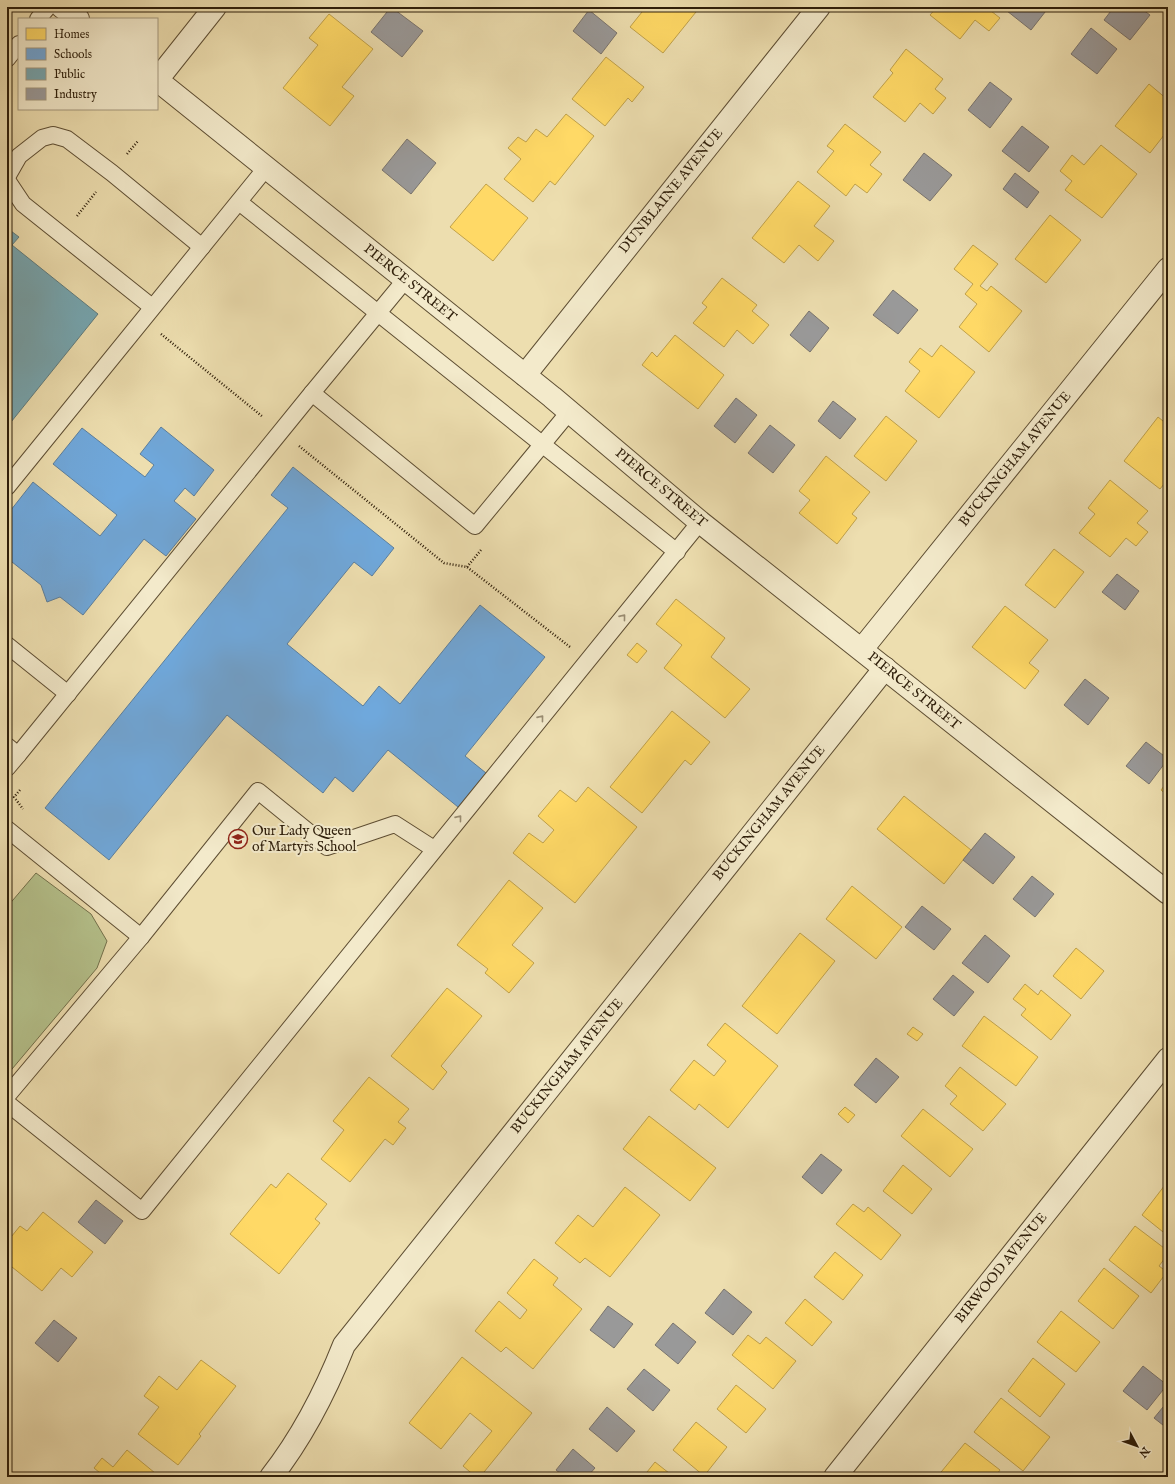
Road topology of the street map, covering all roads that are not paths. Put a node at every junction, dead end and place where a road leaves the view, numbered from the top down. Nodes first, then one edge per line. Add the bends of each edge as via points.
1 (48, 7) edge
2 (62, 7) edge
3 (215, 7) edge
4 (819, 7) edge
5 (39, 18) edge
6 (77, 18) edge
7 (18, 45) edge
8 (7, 59) edge
9 (158, 79) edge
10 (158, 81) edge
11 (266, 168) junction
12 (7, 177) edge
13 (7, 180) edge
14 (240, 202) junction
15 (202, 247) junction
16 (1168, 269) edge
17 (406, 279) junction
18 (152, 307) junction
19 (378, 313) junction
20 (525, 375) junction
21 (312, 393) junction
22 (569, 412) junction
23 (543, 446) junction
24 (7, 487) edge
25 (700, 522) junction
26 (676, 552) junction
27 (7, 645) edge
28 (862, 649) junction
29 (885, 668) junction
30 (68, 694) junction
31 (12, 750) edge
32 (7, 768) edge
33 (7, 830) edge
34 (434, 849) junction
35 (1168, 893) edge
36 (141, 937) junction
37 (1168, 1059) edge
38 (7, 1096) edge
39 (7, 1103) edge
40 (271, 1477) edge
41 (835, 1477) edge

1 - 5 lane
2 - 6 street
3 - 9 street
4 - 20 street, DUNBLAINE AVENUE
7 - 8 lane
10 - 11 street, PIERCE STREET
11 - 14 lane
11 - 17 street, PIERCE STREET
12 - 15 lane via 18,156 42,138 54,136 67,139
13 - 18 lane via 22,204
14 - 15 lane
14 - 19 lane
15 - 18 lane
16 - 28 street, BUCKINGHAM AVENUE
17 - 19 lane
17 - 20 street, PIERCE STREET
18 - 24 lane
19 - 21 lane
19 - 23 lane
20 - 22 street, PIERCE STREET
21 - 23 lane via 475,526
21 - 30 lane
22 - 23 lane
22 - 25 street, PIERCE STREET
23 - 26 lane
25 - 26 lane
25 - 28 street, PIERCE STREET
34 -> 26 lane
27 - 30 lane
28 - 29 street, PIERCE STREET
29 - 35 street, PIERCE STREET
29 - 40 street, BUCKINGHAM AVENUE via 344,1344 314,1414 294,1447
30 - 31 lane
31 - 32 lane
33 - 36 lane
34 - 36 lane via 395,824 328,847 258,791
34 - 39 lane via 142,1211
36 - 38 lane
37 - 41 street, BIRWOOD AVENUE

